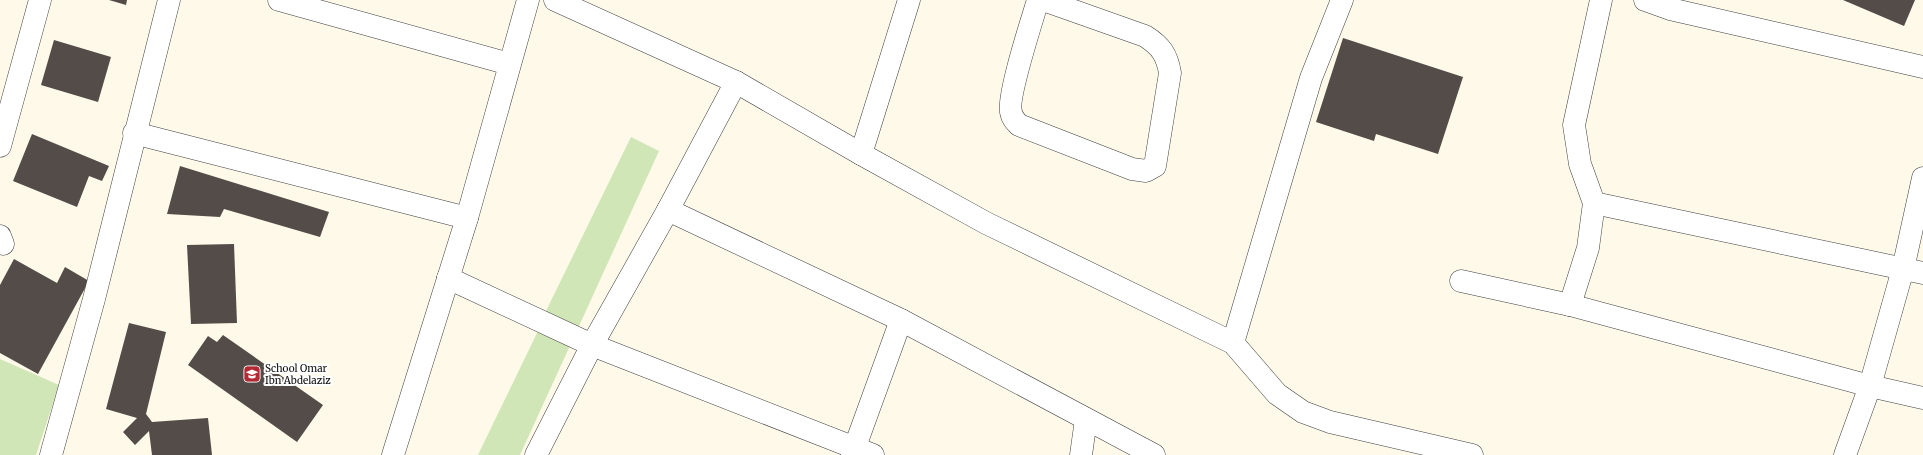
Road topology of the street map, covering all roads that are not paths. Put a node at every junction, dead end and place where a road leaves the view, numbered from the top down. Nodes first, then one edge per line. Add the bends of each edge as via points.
1 (40, 0) edge
2 (169, 0) edge
3 (528, 0) edge
4 (555, 0) edge
5 (909, 0) edge
6 (1038, 0) edge
7 (1043, 0) edge
8 (1342, 0) edge
9 (1601, 0) edge
10 (1644, 0) edge
11 (285, 1) edge
12 (509, 64) junction
13 (1923, 67) edge
14 (736, 82) junction
15 (6, 106) edge
16 (134, 133) junction
17 (0, 146) edge
18 (861, 154) junction
19 (1923, 178) edge
20 (1594, 203) junction
21 (668, 210) junction
22 (467, 218) junction
23 (1913, 271) edge
24 (448, 278) junction
25 (1461, 280) dead end
26 (1570, 305) junction
27 (901, 320) junction
28 (1234, 342) junction
29 (592, 345) junction
30 (1870, 386) junction
31 (1923, 398) edge
32 (1086, 419) junction
33 (859, 453) edge
34 (51, 455) edge
35 (393, 455) edge
36 (536, 455) edge
37 (1081, 455) edge
38 (1154, 455) edge
39 (1472, 455) edge
40 (1845, 455) edge

1 - 15 street
2 - 16 street
3 - 12 street
4 - 14 street
5 - 18 street
6 - 7 street via 1014,90 1010,111 1013,119 1019,126 1132,169 1146,171 1155,166 1170,73 1164,51 1145,36
8 - 28 street via 1311,78
9 - 20 street via 1574,125 1580,164
10 - 13 street via 1670,9
11 - 12 street
12 - 22 street
14 - 18 street
14 - 21 street
15 - 17 street
16 - 22 street
16 - 34 street via 94,299
18 - 28 street via 986,222
19 - 23 street
20 - 23 street
20 - 26 street via 1588,248
21 - 27 street
21 - 29 street
22 - 24 street
23 - 30 street
24 - 29 street
24 - 35 street
25 - 26 street
26 - 30 street
27 - 32 street
27 - 33 street
28 - 39 street via 1277,394 1303,412 1330,422
29 - 33 street
29 - 36 street
30 - 31 street
30 - 40 street
32 - 37 street
32 - 38 street

